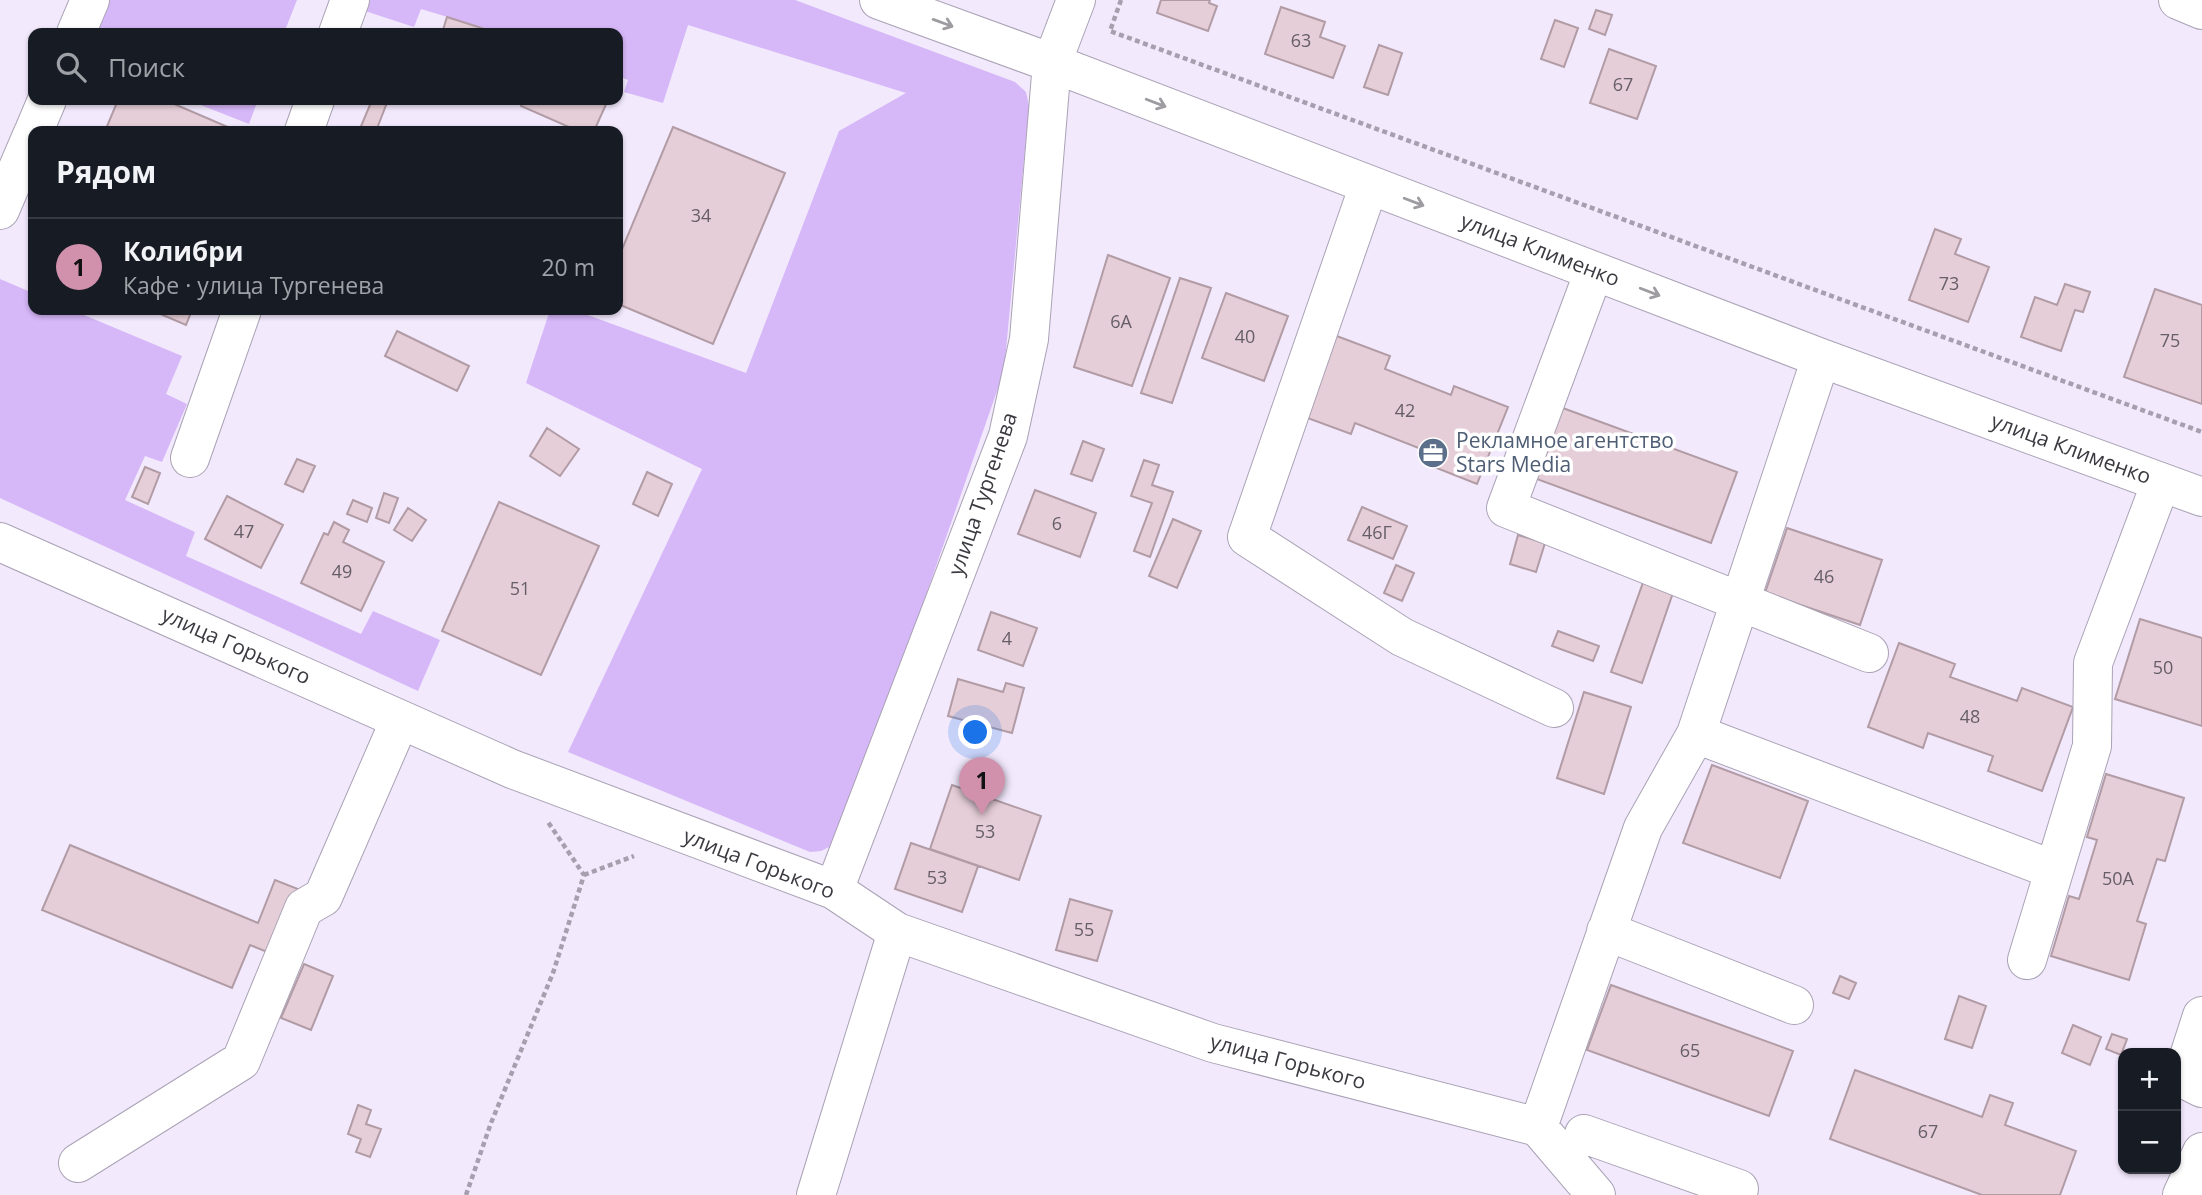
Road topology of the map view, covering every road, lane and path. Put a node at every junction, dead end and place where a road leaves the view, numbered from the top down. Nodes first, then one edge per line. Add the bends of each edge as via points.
1 (90, 0) edge
2 (350, 0) edge
3 (879, 0) edge
4 (1076, 0) edge
5 (1121, 0) edge
6 (2178, 0) edge
7 (2202, 10) edge
8 (78, 28) edge
9 (340, 28) edge
10 (1052, 63) junction
11 (45, 105) edge
12 (313, 105) edge
13 (36, 126) edge
14 (306, 126) edge
15 (28, 146) edge
16 (1369, 185) junction
17 (0, 211) edge
18 (1594, 271) junction
19 (240, 315) edge
20 (1821, 358) junction
21 (2202, 432) edge
22 (190, 458) dead end
23 (2161, 482) junction
24 (2202, 497) edge
25 (0, 542) edge
26 (1741, 600) junction
27 (1869, 653) dead end
28 (1554, 708) dead end
29 (400, 720) junction
30 (1696, 734) junction
31 (512, 769) junction
32 (2054, 870) junction
33 (834, 890) junction
34 (1606, 931) junction
35 (897, 932) junction
36 (2027, 960) dead end
37 (1794, 1005) dead end
38 (2202, 1016) edge
39 (2202, 1087) edge
40 (1538, 1127) junction
41 (1584, 1134) dead end
42 (2202, 1152) edge
43 (78, 1163) dead end
44 (466, 1195) edge
45 (816, 1195) edge
46 (1596, 1195) edge
47 (1737, 1195) edge
48 (2182, 1195) edge

1 - 8 street
2 - 9 street
3 -> 10 street, улица Клименко
4 - 10 street, улица Тургенева
5 - 21 path via 1110,31
6 - 7 street
10 -> 16 street, улица Клименко
10 - 33 street, улица Тургенева via 1029,339 1008,436
11 - 13 street
12 - 14 street
15 - 17 street
16 -> 18 street, улица Клименко
16 - 28 street via 1247,537 1402,637
18 -> 20 street, улица Клименко
18 - 26 street via 1506,508
19 - 22 street
20 - 23 street, улица Клименко
20 - 26 street
23 - 24 street, улица Клименко
23 - 32 street via 2093,663 2092,746
25 - 29 street, улица Горького
26 - 27 street
26 - 30 street
29 - 31 street, улица Горького
29 - 43 street via 323,897 304,908 241,1061
30 - 32 street
30 - 34 street via 1643,828
31 - 33 street, улица Горького
31 - 44 path via 584,875 553,973
32 - 36 street
33 - 35 street, улица Горького
34 - 37 street
34 - 40 street
35 - 40 street, улица Горького via 1213,1043
35 - 45 street
38 - 39 street via 2182,1077
40 - 46 street
41 - 47 street via 1739,1189
42 - 48 street

